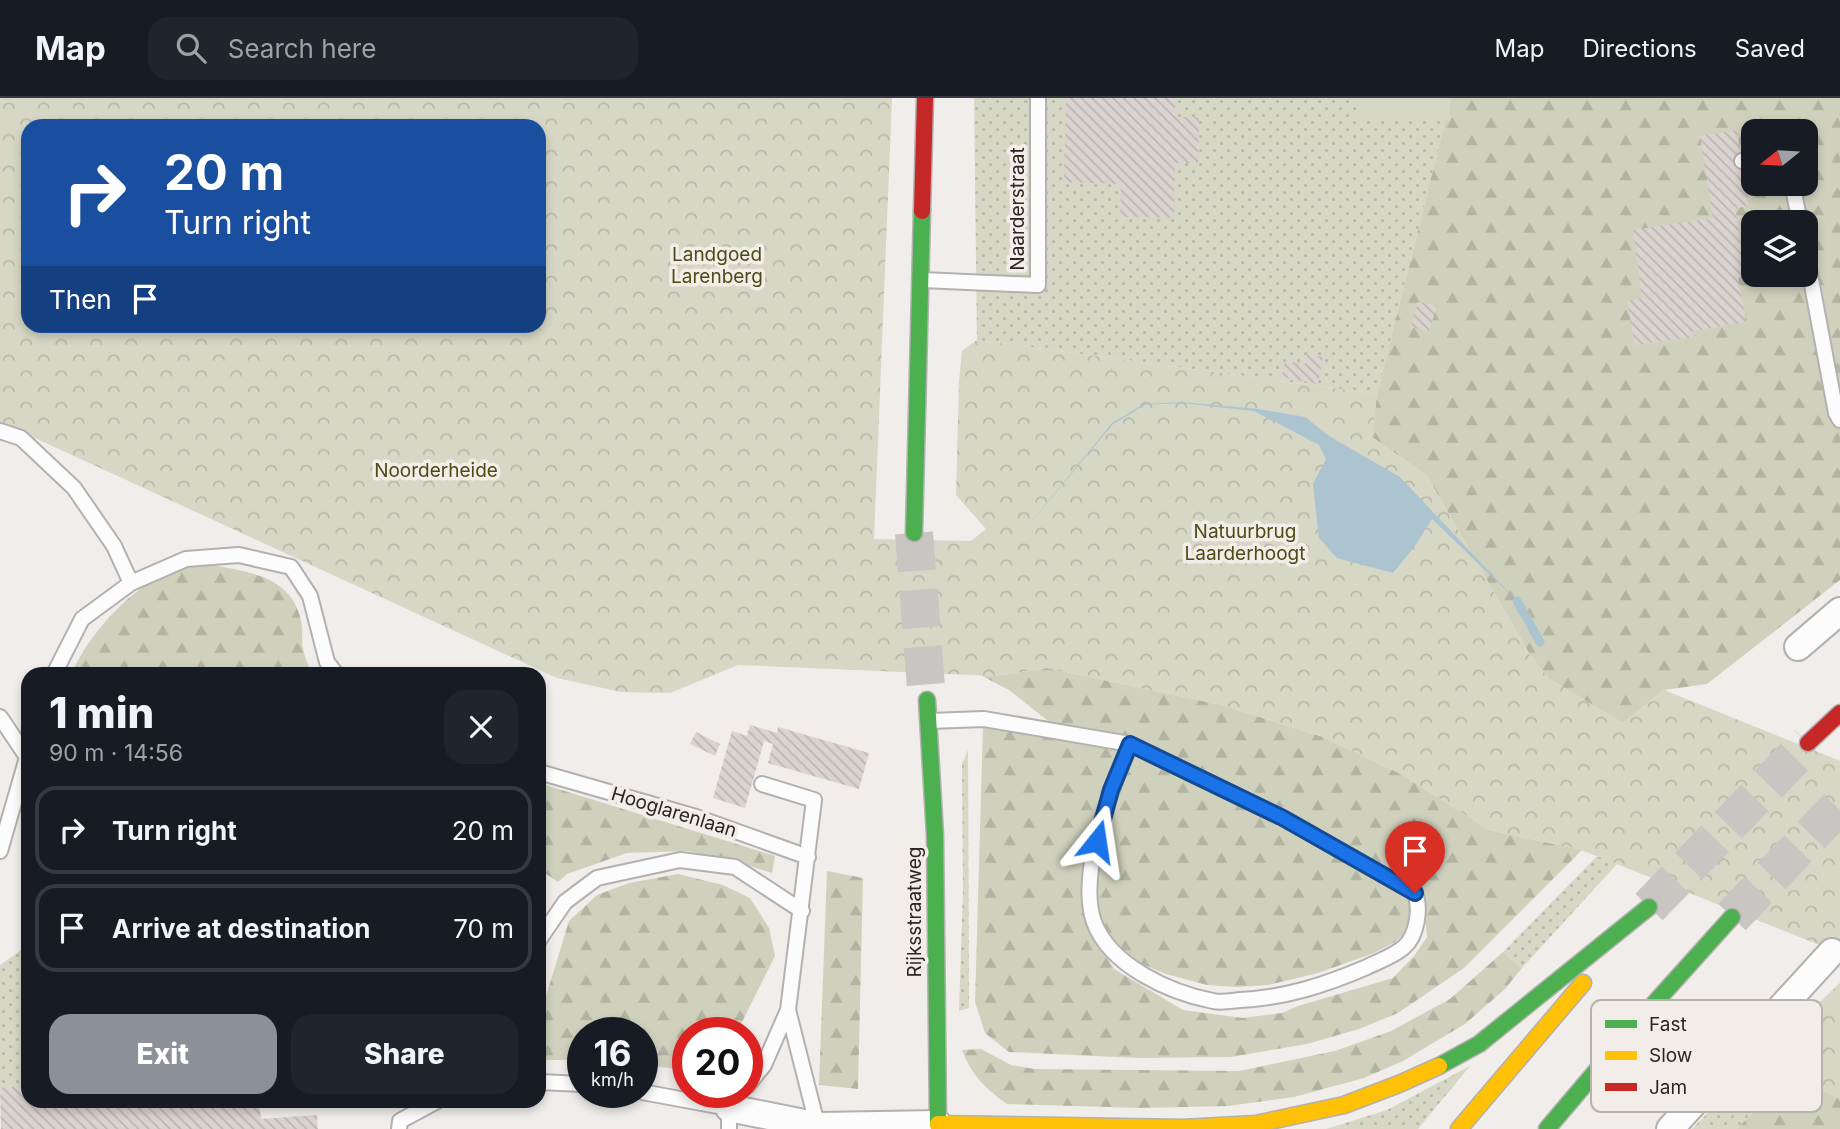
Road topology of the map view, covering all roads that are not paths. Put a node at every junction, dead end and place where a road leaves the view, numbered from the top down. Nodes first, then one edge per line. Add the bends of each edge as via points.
1 (925, 98) edge
2 (1038, 98) edge
3 (920, 279) junction
4 (1812, 287) edge
5 (1840, 420) edge
6 (0, 431) edge
7 (914, 533) tunnel mouth
8 (131, 583) junction
9 (1840, 611) edge
10 (1798, 647) dead end
11 (58, 667) edge
12 (330, 667) edge
13 (927, 700) tunnel mouth
14 (1840, 713) edge
15 (0, 717) edge
16 (928, 721) junction
17 (1808, 743) tunnel mouth
18 (1130, 744) junction
19 (21, 746) edge
20 (546, 774) edge
21 (21, 779) edge
22 (762, 784) dead end
23 (0, 851) edge
24 (808, 857) junction
25 (802, 911) junction
26 (1732, 917) tunnel mouth
27 (546, 930) edge
28 (1832, 953) dead end
29 (1657, 1000) edge
30 (1789, 1000) edge
31 (789, 1010) junction
32 (763, 1066) edge
33 (1591, 1076) edge
34 (546, 1082) edge
35 (567, 1083) edge
36 (658, 1094) edge
37 (424, 1108) edge
38 (734, 1110) edge
39 (1686, 1112) edge
40 (938, 1124) junction
41 (818, 1127) edge
42 (400, 1129) edge
43 (1459, 1129) edge
44 (1546, 1129) edge
45 (1670, 1129) edge

1 - 3 main road
2 - 3 lane, Naarderstraat via 1038,285
3 - 7 main road
4 - 5 lane
6 - 8 lane via 21,438 74,488 114,546
8 - 11 lane via 82,619
8 - 12 lane via 186,559 239,555 290,567 310,596
9 - 10 street
13 - 16 main road, Rijksstraatweg
14 - 17 main road
15 - 19 lane
16 - 18 lane via 984,719
16 - 40 main road, Rijksstraatweg
18 - 18 lane via 1283,818 1415,893 1415,934 1395,953 1335,981 1292,995 1258,999 1215,1002 1122,962 1094,922 1090,870 1111,790
20 - 24 lane, Hooglarenlaan via 696,817
21 - 23 lane
22 - 24 lane via 814,800
24 - 25 lane
25 - 27 lane via 735,867 680,860 597,878 565,902
25 - 31 lane
26 - 29 main road
28 - 30 street
31 - 32 lane
31 - 41 lane
33 - 44 main road
34 - 35 lane
36 - 38 lane
37 - 42 lane via 400,1121
38 - 41 street
39 - 45 street
40 - 41 street
40 - 43 main road via 1218,1128 1288,1119 1352,1103 1403,1084 1479,1044 1649,907

